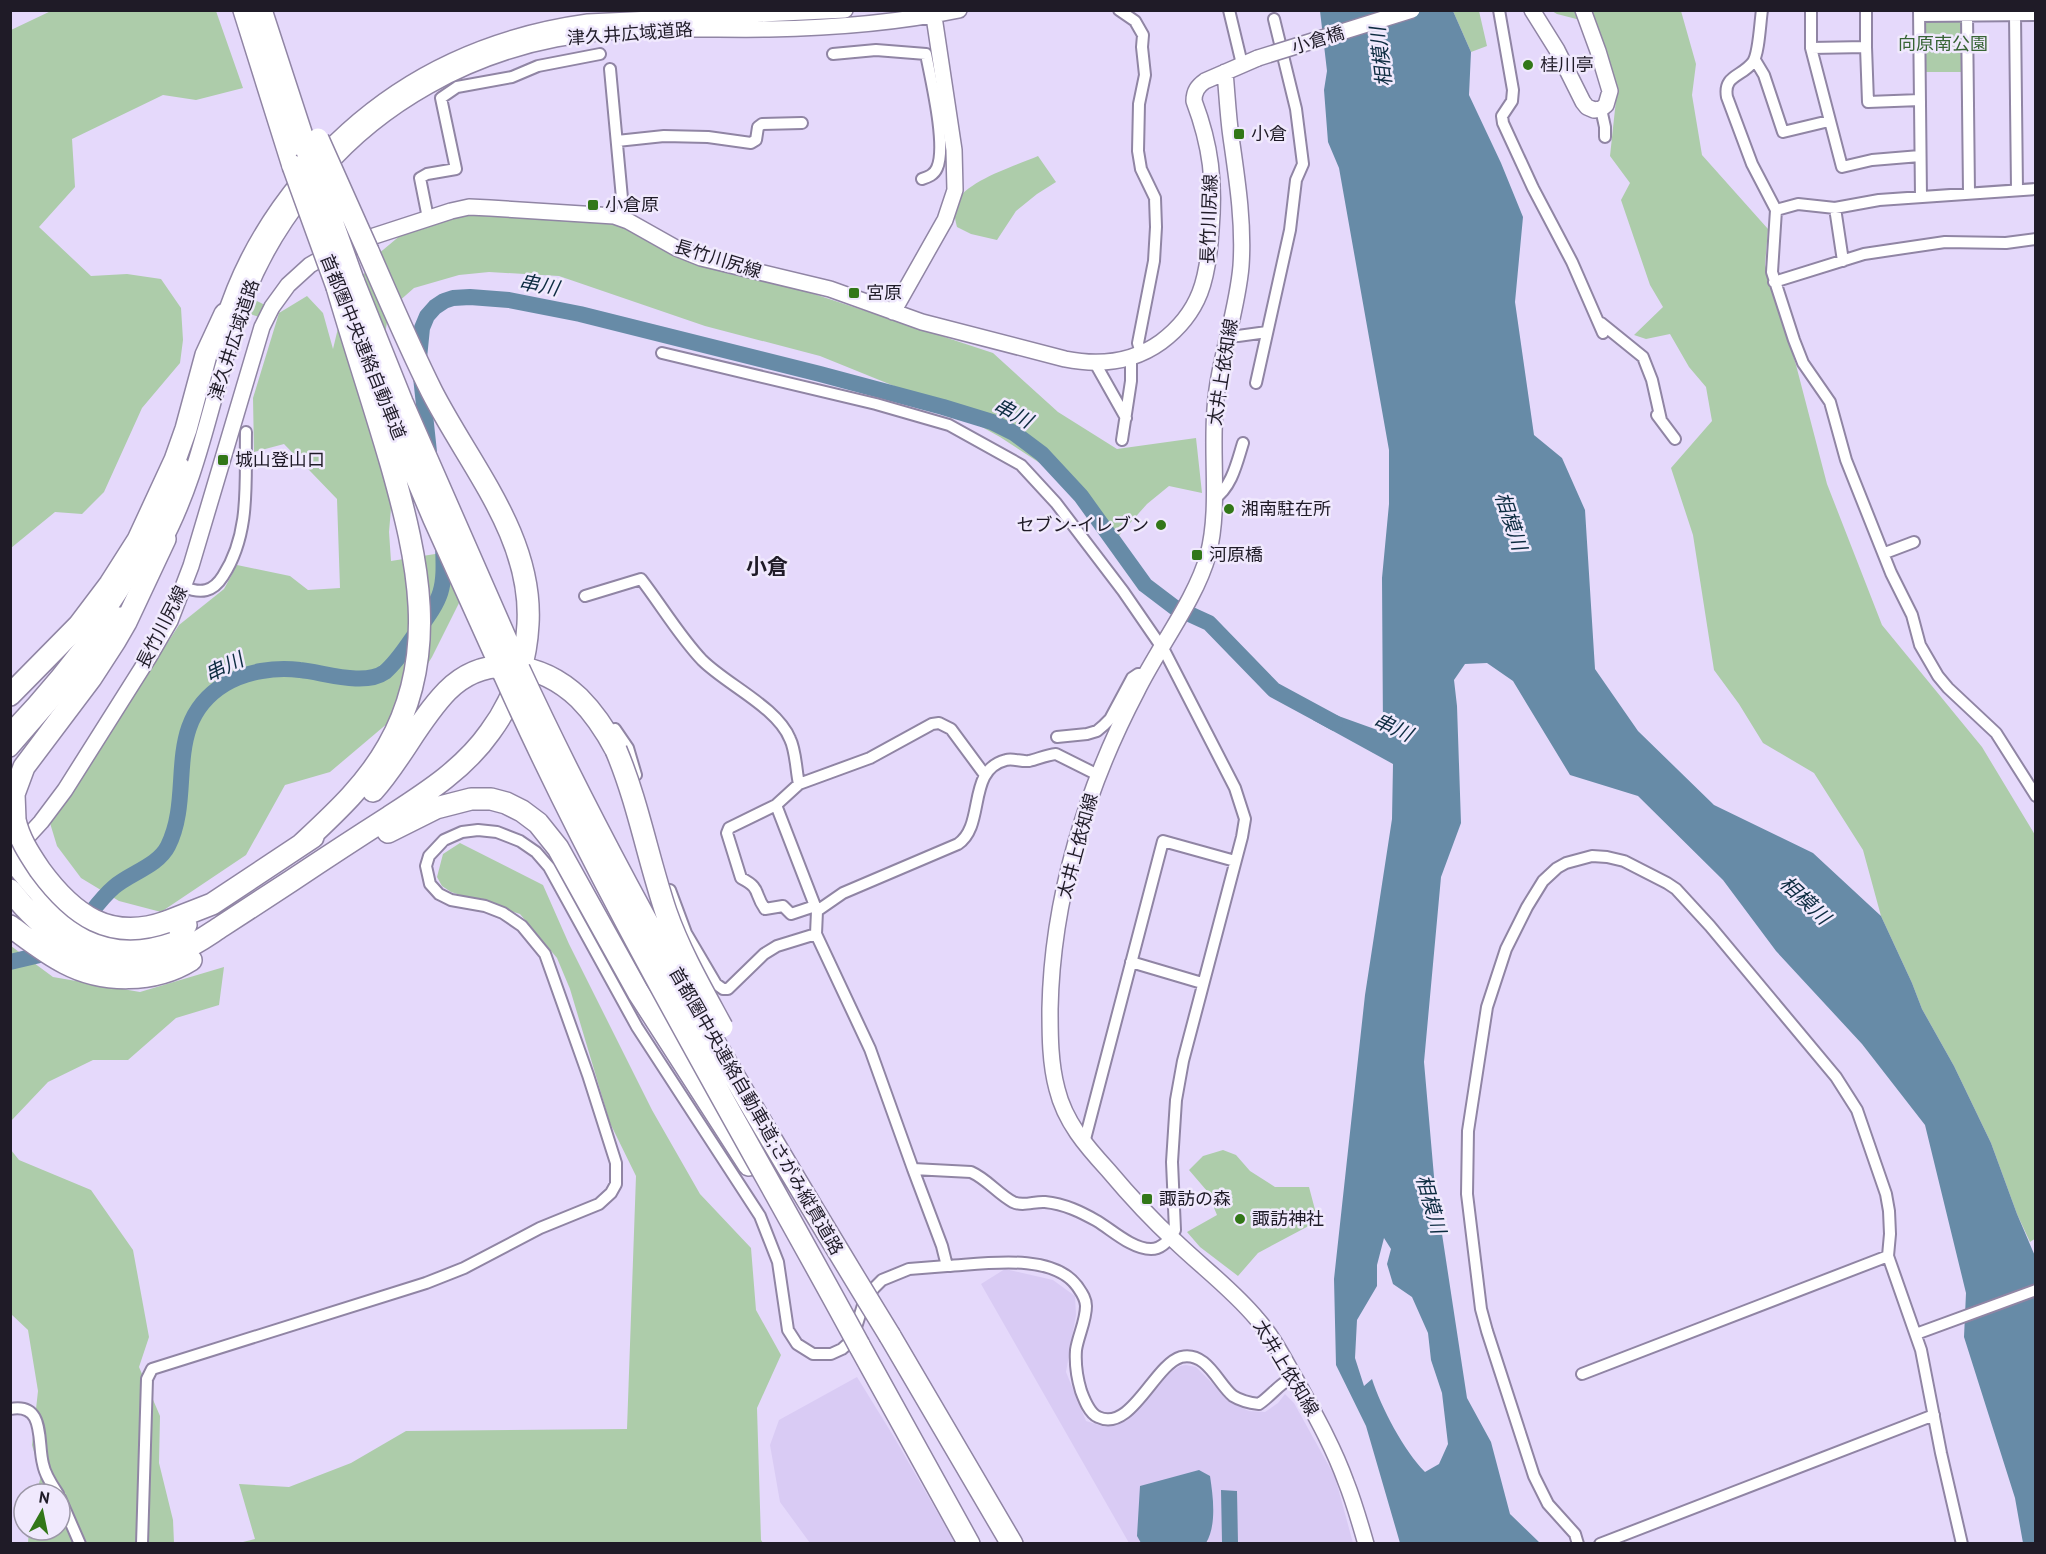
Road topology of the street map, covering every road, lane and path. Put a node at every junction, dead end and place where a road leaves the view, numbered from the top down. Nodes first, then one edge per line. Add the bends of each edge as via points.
1 (244, 10) edge
2 (845, 10) edge
3 (958, 10) edge
4 (1119, 10) edge
5 (1229, 10) edge
6 (1412, 10) edge
7 (1499, 10) edge
8 (1532, 10) edge
9 (1583, 10) edge
10 (1762, 10) edge
11 (1811, 10) edge
12 (1866, 10) edge
13 (933, 13) edge
14 (1919, 14) edge
15 (1967, 15) junction
16 (2015, 15) junction
17 (2036, 15) edge
18 (263, 16) edge
19 (1274, 19) dead end
20 (1866, 47) junction
21 (1811, 48) junction
22 (600, 54) dead end
23 (833, 54) dead end
24 (1258, 58) joint
25 (1755, 60) junction
26 (1242, 64) junction
27 (610, 69) dead end
28 (1225, 72) junction
29 (282, 85) junction
30 (1920, 100) junction
31 (1601, 109) junction
32 (942, 112) junction
33 (1829, 121) junction
34 (802, 123) dead end
35 (1605, 137) dead end
36 (617, 141) junction
37 (306, 152) junction
38 (1920, 156) junction
39 (922, 179) dead end
40 (2036, 189) edge
41 (2017, 190) junction
42 (1969, 193) junction
43 (1920, 197) junction
44 (1835, 208) junction
45 (1776, 210) junction
46 (428, 218) junction
47 (621, 218) junction
48 (2036, 239) edge
49 (1843, 261) junction
50 (1774, 282) junction
51 (337, 286) junction
52 (893, 312) junction
53 (225, 314) junction
54 (1596, 319) junction
55 (1267, 332) junction
56 (1228, 333) junction
57 (1603, 333) dead end
58 (662, 353) dead end
59 (1136, 355) junction
60 (1095, 363) junction
61 (1256, 383) dead end
62 (1653, 409) dead end
63 (1126, 418) junction
64 (1661, 420) junction
65 (246, 432) dead end
66 (1675, 439) dead end
67 (1122, 440) dead end
68 (1243, 442) dead end
69 (1214, 499) junction
70 (165, 539) junction
71 (1914, 542) dead end
72 (1885, 554) junction
73 (184, 587) junction
74 (585, 596) dead end
75 (1162, 644) junction
76 (512, 671) junction
77 (1145, 674) junction
78 (584, 689) dead end
79 (10, 695) edge
80 (10, 731) edge
81 (1057, 737) dead end
82 (10, 750) edge
83 (1098, 775) junction
84 (985, 776) junction
85 (799, 784) junction
86 (2036, 796) edge
87 (776, 805) junction
88 (302, 844) junction
89 (10, 855) edge
90 (322, 860) junction
91 (1235, 861) junction
92 (10, 890) edge
93 (816, 909) junction
94 (10, 926) edge
95 (816, 934) junction
96 (174, 943) junction
97 (1131, 962) junction
98 (1202, 983) junction
99 (1084, 1143) junction
100 (913, 1169) junction
101 (1171, 1238) junction
102 (1888, 1256) junction
103 (947, 1266) junction
104 (827, 1287) junction
105 (2036, 1290) edge
106 (1920, 1332) junction
107 (890, 1336) junction
108 (1582, 1374) dead end
109 (1293, 1377) junction
110 (10, 1409) edge
111 (1934, 1415) junction
112 (51, 1482) edge
113 (72, 1526) edge
114 (80, 1544) edge
115 (142, 1544) edge
116 (969, 1544) edge
117 (1012, 1544) edge
118 (1366, 1544) edge
119 (1578, 1544) edge
120 (1600, 1544) edge
121 (1962, 1544) edge

1 - 29 highway, 首都圏中央連絡自動車道
2 - 53 main road, 津久井広域道路 via 578,23 506,39 446,63 374,108 319,158 262,235
3 - 13 main road, 津久井広域道路
4 - 59 street via 1135,21 1143,35 1145,75 1139,104 1138,151 1140,169 1155,198 1154,261
5 - 26 street
6 - 24 main road, 小倉橋, bridge
7 - 54 street via 1514,90 1502,116 1503,123
8 - 31 main road via 1583,102 1594,110
9 - 31 main road via 1610,91
10 - 25 street
11 - 21 street
12 - 20 street
13 - 32 main road
13 - 70 main road, 津久井広域道路 via 832,26 642,30 557,39 476,63 393,108 324,170 283,222 262,259 237,318 190,482
14 - 15 street
14 - 30 street
15 - 16 street
15 - 42 street
16 - 17 street
16 - 41 street
18 - 29 highway
19 - 55 street via 1296,110 1303,164 1296,180 1290,230
20 - 21 street
20 - 30 street via 1868,102
21 - 33 street
22 - 46 street via 457,87 441,98 456,169 420,178
23 - 32 street via 876,50 926,54
24 - 26 main road, 長竹川尻線
25 - 33 street via 1783,132
25 - 45 street via 1725,88 1752,164
26 - 28 main road, 長竹川尻線
27 - 36 street
28 - 56 main road, 太井上依知線 via 1241,246 1241,267
28 - 59 main road, 長竹川尻線 via 1197,86 1194,97 1208,142 1213,178 1205,282 1178,327
29 - 37 highway
29 - 37 highway, 首都圏中央連絡自動車道
30 - 38 street
31 - 35 street
32 - 39 street via 937,168 932,176
32 - 52 main road via 956,165 953,200 940,231
33 - 38 street via 1842,167
34 - 36 street via 762,124 751,143 664,136
36 - 47 street
37 - 51 highway, 首都圏中央連絡自動車道, bridge
37 - 76 highway, 首都圏中央連絡自動車道, bridge via 353,280
37 - 90 highway, bridge via 451,426 505,519 519,554 528,618 516,683 498,721 473,753 442,781
38 - 43 street
40 - 41 street
41 - 42 street
42 - 43 street
43 - 44 street
44 - 45 street via 1798,204
44 - 49 street
45 - 50 street
46 - 47 main road, 長竹川尻線 via 476,207
46 - 73 main road, 長竹川尻線 via 333,252 306,268 285,288 266,318 249,367
47 - 52 main road, 長竹川尻線 via 695,255 830,289
48 - 49 street via 1945,243 1864,254
49 - 50 street
50 - 72 street via 1803,363 1830,402 1846,460
51 - 76 highway, 首都圏中央連絡自動車道 via 434,519
51 - 88 highway via 412,543 419,598 419,643 413,684 397,728 377,764 348,801
52 - 60 main road, 長竹川尻線 via 1031,351
53 - 79 highway via 206,355 175,460 138,540 79,625
53 - 80 main road, 津久井広域道路 via 185,456 154,533 110,608 60,675
54 - 57 street
54 - 64 street via 1643,357
55 - 56 street via 1238,336
55 - 61 street
56 - 69 main road, 太井上依知線 via 1216,396
58 - 75 street via 908,413 949,425 995,449 1021,465 1056,503
59 - 60 main road, 長竹川尻線
59 - 63 street
60 - 63 street
62 - 64 street
63 - 67 street
64 - 66 street
65 - 73 street via 243,528 233,562 210,590 195,592
68 - 69 street via 1231,479
69 - 75 main road, 太井上依知線 via 1207,560
70 - 82 main road, 津久井広域道路 via 103,639
70 - 96 highway, bridge via 115,641 24,766 14,794 15,820 23,842 59,893 99,924 144,929
71 - 72 street
72 - 86 street via 1912,615 1920,645 1938,676 1996,733
73 - 89 main road, 長竹川尻線 via 160,638 65,790
74 - 85 street via 641,579 700,657 784,728 791,740
75 - 77 main road, 太井上依知線
75 - 91 street via 1235,788 1245,819
76 - 104 highway, 首都圏中央連絡自動車道;さがみ縦貫道路, bridge via 569,812
76 - 107 highway, 首都圏中央連絡自動車道;さがみ縦貫道路, bridge via 662,950 768,1136
77 - 81 street via 1132,678 1110,719 1097,731
77 - 83 main road, 太井上依知線
78 - 95 street via 628,748 670,891 686,933 716,984 728,989 770,950
83 - 84 street via 1056,754 1026,761 1008,759
83 - 99 main road, 太井上依知線 via 1068,874 1051,984 1052,1067 1056,1087 1063,1108
84 - 85 street via 951,729 939,723 870,758
84 - 93 street via 966,838
85 - 87 street
87 - 93 street
87 - 93 street via 729,828 727,833 741,878 757,888 765,909 783,906 791,914
88 - 96 highway via 212,904
88 - 107 highway, bridge via 356,808 396,764 433,707 455,684 474,672 504,666 528,668 549,677 578,698 598,720 622,765 667,915 690,966 810,1188 866,1281
89 - 96 highway via 54,909 87,932 131,942
90 - 96 highway via 239,915 198,956
90 - 104 highway, bridge via 460,800 496,801 530,816 558,848 633,984
91 - 97 street via 1163,842
91 - 98 street
92 - 96 highway via 44,926 90,953 126,961 155,958
93 - 95 street
94 - 96 highway via 52,956 89,973 112,978 156,974
95 - 100 street via 870,1049
97 - 98 street
97 - 99 street
98 - 101 street via 1176,1100 1172,1162 1175,1230
99 - 101 main road, 太井上依知線
100 - 101 street via 971,1172 1013,1202 1070,1206 1138,1246 1151,1249
100 - 103 street
101 - 109 main road, 太井上依知線 via 1254,1314
102 - 106 street
102 - 108 street
102 - 119 street via 1886,1194 1853,1102 1710,926 1676,889 1624,861 1583,857 1550,874 1513,933 1487,1007 1468,1131 1467,1194 1487,1331 1534,1476 1548,1504 1575,1534
103 - 109 street via 1037,1264 1074,1282 1086,1305 1076,1350 1076,1376 1085,1402 1096,1416 1109,1419 1128,1412 1171,1362 1183,1357 1198,1359 1245,1402 1259,1404
103 - 115 street via 909,1269 882,1280 864,1302 852,1340 842,1349 822,1354 797,1344 788,1330 780,1274 760,1216 637,1027 554,875 520,841 496,832 462,832 444,840 429,856 426,866 430,884 445,898 503,913 522,926 545,954 616,1163 616,1184 599,1204 540,1228 464,1268 152,1369 147,1379
104 - 116 highway, 首都圏中央連絡自動車道;さがみ縦貫道路, bridge
105 - 106 street
106 - 111 street
107 - 117 highway, 首都圏中央連絡自動車道;さがみ縦貫道路
109 - 118 main road, 太井上依知線 via 1335,1456
110 - 112 street via 33,1413 44,1471
111 - 120 street
111 - 121 street
113 - 114 street

